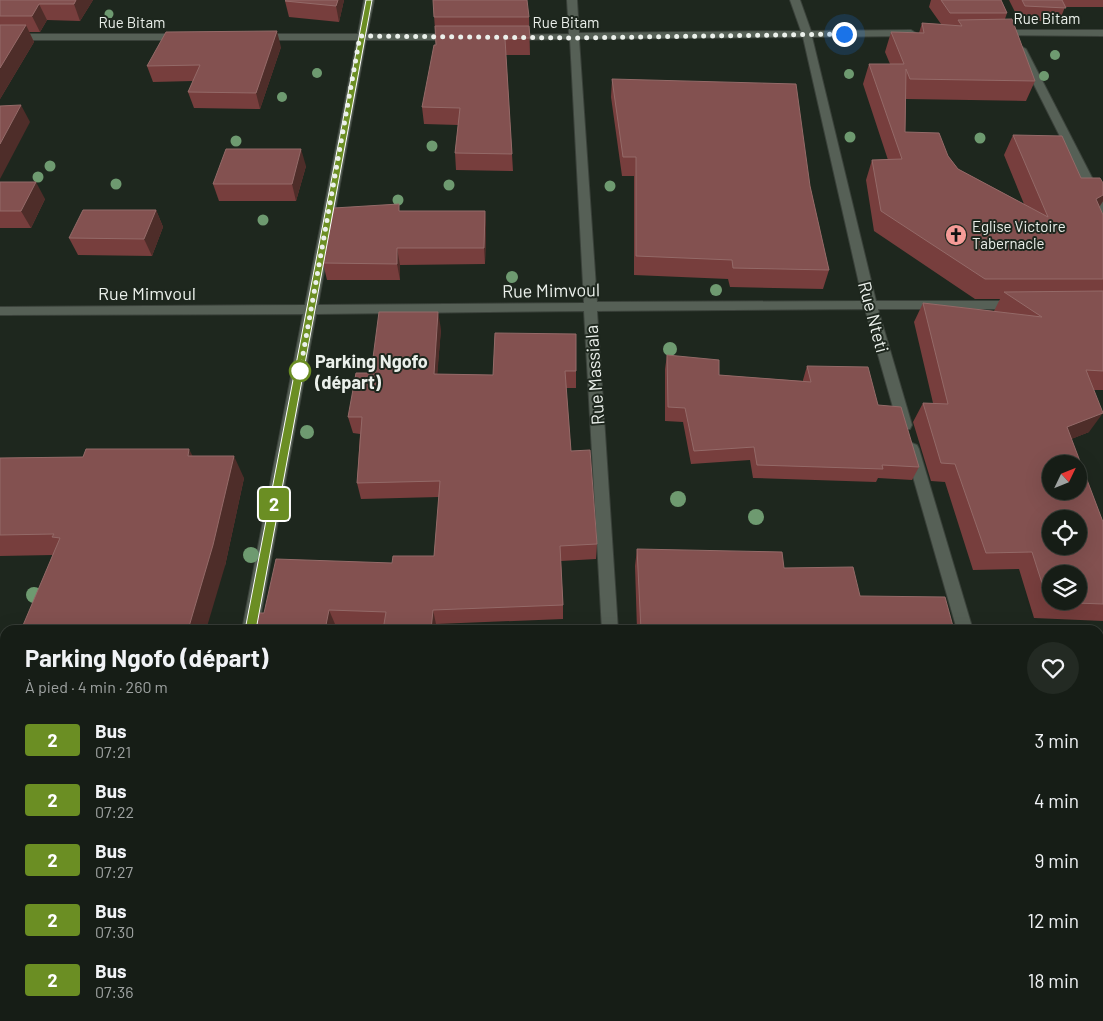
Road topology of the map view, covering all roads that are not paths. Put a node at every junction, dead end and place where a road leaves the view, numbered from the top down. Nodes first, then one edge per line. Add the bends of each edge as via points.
1 (369, 0) edge
2 (572, 0) edge
3 (795, 0) edge
4 (1010, 29) junction
5 (924, 33) edge
6 (983, 33) edge
7 (1103, 33) edge
8 (806, 34) junction
9 (360, 36) junction
10 (0, 37) edge
11 (193, 37) edge
12 (252, 37) edge
13 (467, 37) edge
14 (496, 37) edge
15 (573, 38) junction
16 (1103, 210) edge
17 (870, 304) junction
18 (1025, 305) edge
19 (589, 308) junction
20 (0, 310) edge
21 (311, 311) junction
22 (251, 625) edge
23 (610, 625) edge
24 (965, 625) edge

1 - 9 street
2 - 15 street, Rue Massiala
3 - 8 street, Rue Nteti
4 - 6 street, Rue Bitam
4 - 7 street, Rue Bitam
4 - 16 street
5 - 8 street, Rue Bitam
8 - 15 street, Rue Bitam
8 - 17 street, Rue Nteti
9 - 12 street
9 - 13 street
9 - 21 street
10 - 11 street, Rue Bitam
14 - 15 street, Rue Bitam
15 - 19 street, Rue Massiala
17 - 18 street, Rue Mimvoul
17 - 19 street, Rue Mimvoul
17 - 24 street, Rue Nteti
19 - 21 street, Rue Mimvoul
19 - 23 street, Rue Massiala
20 - 21 street, Rue Mimvoul
21 - 22 street

